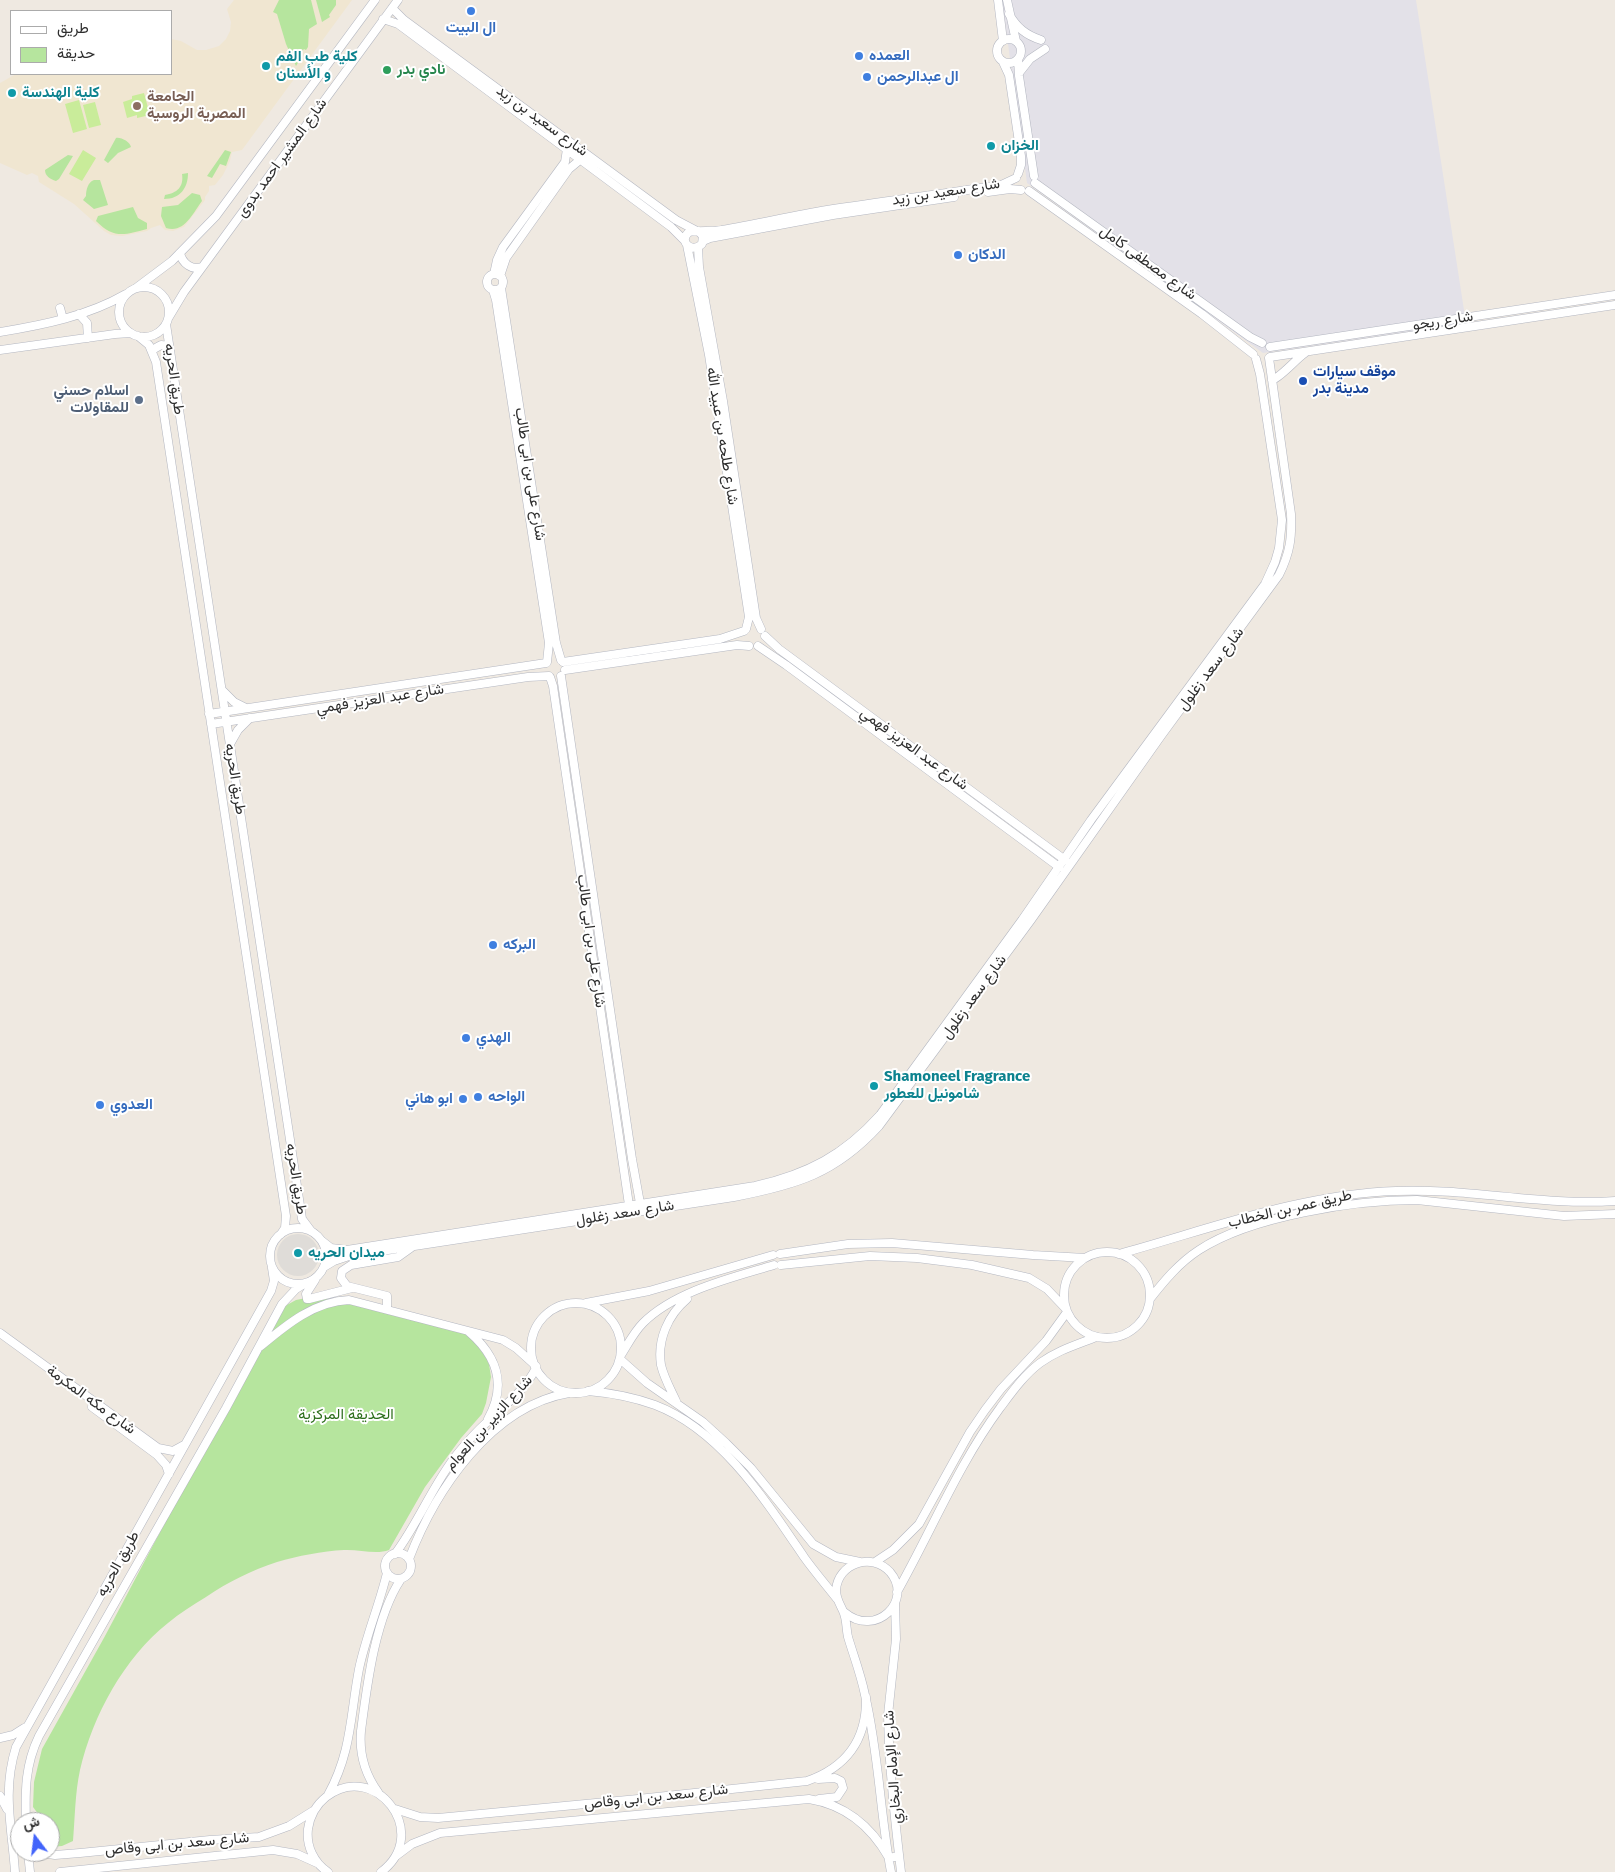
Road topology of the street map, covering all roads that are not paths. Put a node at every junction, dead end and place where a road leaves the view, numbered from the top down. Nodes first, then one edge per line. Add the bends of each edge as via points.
1 (375, 0) edge
2 (398, 0) edge
3 (998, 0) edge
4 (1007, 0) edge
5 (392, 8) junction
6 (1010, 17) junction
7 (384, 19) junction
8 (1002, 22) junction
9 (1041, 40) dead end
10 (1003, 41) junction
11 (1016, 41) junction
12 (1046, 49) dead end
13 (444, 53) junction
14 (1018, 59) junction
15 (1003, 62) junction
16 (1019, 74) junction
17 (475, 76) junction
18 (1010, 78) junction
19 (567, 149) junction
20 (581, 159) junction
21 (1031, 159) junction
22 (1021, 160) junction
23 (566, 167) junction
24 (1017, 176) junction
25 (1035, 179) junction
26 (1006, 186) junction
27 (1025, 191) junction
28 (674, 224) junction
29 (697, 231) junction
30 (714, 235) junction
31 (686, 243) junction
32 (701, 244) junction
33 (180, 253) junction
34 (202, 267) junction
35 (695, 267) junction
36 (497, 275) junction
37 (497, 289) junction
38 (133, 290) junction
39 (184, 292) junction
40 (1615, 295) edge
41 (191, 296) dead end
42 (1615, 305) edge
43 (60, 308) dead end
44 (79, 314) junction
45 (1480, 315) junction
46 (63, 319) junction
47 (167, 321) junction
48 (1482, 325) junction
49 (0, 332) edge
50 (134, 335) junction
51 (1247, 335) junction
52 (88, 338) junction
53 (1240, 342) junction
54 (1262, 343) junction
55 (1288, 344) junction
56 (169, 346) junction
57 (1270, 347) junction
58 (0, 350) edge
59 (152, 350) junction
60 (1306, 352) junction
61 (1290, 354) junction
62 (1255, 356) junction
63 (1270, 358) junction
64 (1272, 380) junction
65 (751, 610) junction
66 (745, 630) junction
67 (763, 632) junction
68 (730, 637) junction
69 (552, 643) junction
70 (731, 646) junction
71 (748, 646) junction
72 (758, 646) junction
73 (776, 653) junction
74 (546, 662) junction
75 (1212, 663) junction
76 (574, 665) junction
77 (533, 666) junction
78 (562, 667) junction
79 (534, 676) junction
80 (550, 677) junction
81 (221, 688) junction
82 (558, 690) junction
83 (248, 708) junction
84 (224, 712) junction
85 (209, 714) junction
86 (250, 719) junction
87 (226, 722) junction
88 (211, 724) junction
89 (230, 744) junction
90 (1045, 846) junction
91 (1040, 853) junction
92 (1065, 860) junction
93 (1059, 867) junction
94 (1028, 918) junction
95 (270, 1011) junction
96 (255, 1012) junction
97 (274, 1034) junction
98 (258, 1036) junction
99 (922, 1062) junction
100 (635, 1183) junction
101 (627, 1184) junction
102 (1615, 1201) edge
103 (640, 1203) junction
104 (630, 1205) junction
105 (300, 1210) junction
106 (285, 1211) junction
107 (1615, 1214) edge
108 (513, 1226) junction
109 (311, 1231) junction
110 (281, 1234) junction
111 (322, 1242) junction
112 (890, 1242) junction
113 (412, 1247) junction
114 (348, 1253) junction
115 (776, 1254) junction
116 (1119, 1254) junction
117 (890, 1257) junction
118 (1085, 1258) junction
119 (777, 1265) junction
120 (324, 1267) junction
121 (272, 1268) junction
122 (316, 1278) junction
123 (304, 1284) junction
124 (354, 1288) junction
125 (696, 1290) junction
126 (1150, 1299) junction
127 (582, 1303) junction
128 (387, 1309) junction
129 (1066, 1311) junction
130 (468, 1330) junction
131 (0, 1336) edge
132 (1096, 1337) junction
133 (258, 1349) junction
134 (620, 1358) junction
135 (536, 1367) junction
136 (226, 1372) junction
137 (241, 1381) junction
138 (588, 1391) junction
139 (571, 1392) junction
140 (662, 1393) junction
141 (676, 1403) junction
142 (656, 1406) junction
143 (486, 1423) junction
144 (138, 1438) junction
145 (186, 1444) junction
146 (169, 1474) junction
147 (394, 1554) junction
148 (409, 1559) junction
149 (860, 1562) junction
150 (875, 1562) junction
151 (387, 1573) junction
152 (401, 1579) junction
153 (897, 1592) junction
154 (837, 1599) junction
155 (895, 1602) junction
156 (844, 1612) junction
157 (80, 1632) junction
158 (94, 1640) junction
159 (866, 1697) junction
160 (26, 1727) junction
161 (0, 1738) edge
162 (807, 1780) junction
163 (380, 1794) junction
164 (328, 1795) junction
165 (0, 1796) edge
166 (809, 1799) junction
167 (395, 1809) junction
168 (313, 1811) junction
169 (8, 1812) junction
170 (26, 1812) edge
171 (60, 1855) edge
172 (396, 1856) junction
173 (899, 1856) junction
174 (889, 1858) junction
175 (318, 1863) junction
176 (15, 1872) edge
177 (60, 1872) edge
178 (328, 1872) edge
179 (382, 1872) edge
180 (891, 1872) edge
181 (901, 1872) edge

1 - 33 street, شارع المشير احمد بدوى
2 - 5 street, شارع المشير احمد بدوى
3 - 8 street
4 - 6 street
5 - 7 street, شارع المشير احمد بدوى
5 - 13 street, شارع سعيد بن زيد
6 - 8 street via 1007,25
6 - 9 street via 1025,34
6 - 11 street
7 - 13 street, شارع سعيد بن زيد via 398,24
7 - 34 street, شارع المشير احمد بدوى via 231,234
8 - 10 street
10 - 11 street
10 - 15 street via 997,52
11 - 14 street via 1021,48
12 - 16 street via 1030,59
13 - 17 street, شارع سعيد بن زيد
14 - 15 street via 1009,64
14 - 16 street
15 - 18 street
16 - 18 street
16 - 21 street
17 - 19 street, شارع سعيد بن زيد
17 - 28 street, شارع سعيد بن زيد
18 - 22 street
19 - 20 street, شارع سعيد بن زيد
19 - 23 street
20 - 23 street
20 - 28 street, شارع سعيد بن زيد
21 - 22 street
21 - 25 street
22 - 24 street
23 - 36 street via 503,247 497,260
24 - 25 street via 1028,171
24 - 26 street, شارع سعيد بن زيد
24 - 27 street via 1016,185
25 - 27 street
25 - 51 street, شارع مصطفى كامل
26 - 27 street, شارع سعيد بن زيد
26 - 30 street, شارع سعيد بن زيد
27 - 53 street, شارع مصطفى كامل
28 - 29 street, شارع سعيد بن زيد
28 - 31 street, شارع سعيد بن زيد
29 - 30 street, شارع سعيد بن زيد
29 - 31 street via 687,233
29 - 32 street via 702,234
30 - 32 street, شارع سعيد بن زيد
31 - 32 street via 691,248
31 - 35 street, شارع طلحه بن عبيد الله
32 - 35 street, شارع طلحه بن عبيد الله
33 - 34 street via 182,260 191,267
33 - 38 street, شارع المشير احمد بدوى
34 - 39 street, شارع المشير احمد بدوى
35 - 65 street, شارع طلحه بن عبيد الله via 723,401
36 - 37 street via 503,281
36 - 37 street via 489,276 487,282 489,288
37 - 69 street, شارع على بن ابى طالب via 496,300 521,437
38 - 44 street, شارع المشير احمد بدوى
38 - 47 street via 148,287 163,296 168,306
38 - 50 street via 122,301 119,313 123,324
39 - 41 street
39 - 47 street, شارع المشير احمد بدوى
40 - 45 street, شارع ريجو
42 - 48 street, شارع ريجو
43 - 46 street
44 - 46 street, شارع المشير احمد بدوى
44 - 52 street via 87,323
45 - 48 street
45 - 55 street, شارع ريجو
46 - 49 street, شارع المشير احمد بدوى
47 - 50 street via 160,331 152,335
47 - 56 street, طريق الحريه
48 - 60 street, شارع ريجو
50 - 52 street
50 - 59 street, طريق الحريه
51 - 53 street
51 - 54 street, شارع مصطفى كامل
52 - 58 street
53 - 62 street, شارع مصطفى كامل
54 - 57 street
54 - 62 street via 1254,348
55 - 57 street, شارع ريجو
55 - 61 street
56 - 59 street via 161,345
56 - 81 street, طريق الحريه
57 - 63 street
59 - 85 street, طريق الحريه
60 - 61 street, شارع ريجو
60 - 64 street
61 - 63 street, شارع ريجو
62 - 63 street via 1263,361
62 - 75 street, شارع سعد زغلول via 1281,506 1280,539 1275,562 1265,584
63 - 64 street, شارع سعد زغلول
64 - 75 street, شارع سعد زغلول via 1292,514 1292,539 1280,575
65 - 66 street, شارع طلحه بن عبيد الله
65 - 67 street, شارع طلحه بن عبيد الله
66 - 67 street via 754,626
66 - 68 street
66 - 71 street via 744,641
67 - 72 street via 764,640
67 - 73 street, شارع عبد العزيز فهمي
68 - 70 street
68 - 76 street
69 - 74 street, شارع على بن ابى طالب
69 - 78 street, شارع على بن ابى طالب
70 - 71 street
70 - 76 street
71 - 72 street
72 - 73 street, شارع عبد العزيز فهمي
73 - 90 street, شارع عبد العزيز فهمي
73 - 91 street, شارع عبد العزيز فهمي
74 - 77 street, شارع عبد العزيز فهمي
74 - 78 street via 553,658
74 - 80 street via 545,670
75 - 92 street, شارع سعد زغلول via 1091,820
75 - 94 street, شارع سعد زغلول
76 - 78 street
77 - 79 street
77 - 83 street, شارع عبد العزيز فهمي
78 - 80 street via 555,678
78 - 82 street, شارع على بن ابى طالب
79 - 80 street, شارع عبد العزيز فهمي
79 - 86 street, شارع عبد العزيز فهمي
80 - 82 street, شارع على بن ابى طالب
81 - 83 street via 234,702
81 - 84 street, طريق الحريه
82 - 100 street, شارع على بن ابى طالب
82 - 101 street, شارع على بن ابى طالب
83 - 84 street, شارع عبد العزيز فهمي
83 - 86 street
84 - 85 street, شارع عبد العزيز فهمي
84 - 87 street, طريق الحريه
85 - 88 street, طريق الحريه
86 - 87 street, شارع عبد العزيز فهمي
86 - 89 street
87 - 88 street, شارع عبد العزيز فهمي
87 - 89 street, طريق الحريه
88 - 96 street, طريق الحريه
89 - 95 street, طريق الحريه
90 - 91 street
90 - 92 street, شارع عبد العزيز فهمي
91 - 93 street, شارع عبد العزيز فهمي
92 - 93 street, شارع سعد زغلول
93 - 94 street, شارع سعد زغلول
94 - 99 street, شارع سعد زغلول
95 - 96 street via 264,1017
95 - 97 street, طريق الحريه
96 - 98 street, طريق الحريه
97 - 98 street via 265,1031
97 - 105 street, طريق الحريه
98 - 106 street, طريق الحريه
99 - 103 street, شارع سعد زغلول via 863,1134 822,1163 764,1184
99 - 108 street, شارع سعد زغلول via 867,1139 840,1160 791,1185 734,1197
100 - 101 street
100 - 103 street, شارع على بن ابى طالب
101 - 104 street, شارع على بن ابى طالب
102 - 116 street, طريق عمر بن الخطاب via 1563,1202 1418,1190 1363,1193 1296,1204
103 - 104 street, شارع سعد زغلول
104 - 108 street, شارع سعد زغلول
105 - 106 street via 293,1213
105 - 109 street, طريق الحريه
106 - 110 street, طريق الحريه via 286,1222
107 - 126 street, طريق عمر بن الخطاب via 1564,1216 1418,1200 1338,1206 1266,1223 1215,1241 1180,1265
108 - 113 street, شارع سعد زغلول
108 - 114 street, شارع سعد زغلول
109 - 110 street via 296,1228
109 - 111 street
110 - 121 street via 272,1246
111 - 114 street, شارع سعد زغلول
111 - 120 street via 326,1251
112 - 115 street
112 - 117 street via 896,1249
112 - 118 street
113 - 114 street, شارع سعد زغلول
113 - 124 street via 398,1257 344,1268 342,1281
114 - 120 street, شارع سعد زغلول
115 - 119 street via 771,1259
115 - 119 street via 784,1259
115 - 127 street via 650,1291
116 - 118 street via 1099,1253
116 - 126 street via 1136,1263 1142,1271 1150,1289
117 - 119 street
117 - 129 street via 972,1265 1020,1275 1047,1289
118 - 129 street via 1069,1274 1064,1286
119 - 125 street
120 - 122 street
121 - 123 street via 282,1280
121 - 136 street, طريق الحريه via 274,1281 271,1291
122 - 123 street
122 - 124 street via 306,1294 309,1300
123 - 133 street, طريق الحريه via 282,1304
124 - 128 street via 387,1296
125 - 134 street via 650,1316 634,1333
125 - 141 street via 671,1316 660,1351 665,1378
126 - 132 street via 1143,1318 1130,1331 1111,1338
127 - 134 street via 599,1309 612,1320 620,1336
127 - 135 street via 558,1307 540,1322 532,1345
128 - 130 street
128 - 133 street via 349,1300 331,1302 301,1316
129 - 132 street via 1082,1330
129 - 150 street via 1046,1340 985,1410 919,1524 900,1544
130 - 135 street via 510,1343
130 - 143 street via 488,1352 496,1372 494,1404
131 - 144 street, شارع مكه المكرمة
132 - 153 street via 1039,1363 1016,1386 980,1435
133 - 137 street, طريق الحريه
134 - 138 street via 605,1382
134 - 140 street
135 - 139 street via 550,1384
135 - 143 street, شارع الزبير بن العوام via 530,1381
136 - 137 street
136 - 145 street, طريق الحريه
137 - 158 street, طريق الحريه
138 - 139 street
138 - 142 street via 620,1395
139 - 148 street, شارع الزبير بن العوام via 546,1398 519,1411 485,1439 445,1489
140 - 141 street
140 - 142 street via 655,1397
141 - 149 street via 703,1422 737,1454 813,1544 836,1557
142 - 154 street via 699,1431 734,1464 765,1500
143 - 147 street, شارع الزبير بن العوام via 446,1469
144 - 145 street, شارع مكه المكرمة via 163,1450
144 - 146 street, شارع مكه المكرمة via 160,1458
145 - 146 street, طريق الحريه
146 - 157 street, طريق الحريه
147 - 148 street via 403,1554
147 - 151 street via 386,1562
148 - 152 street via 411,1570
149 - 150 street
149 - 154 street via 846,1569 841,1576
150 - 153 street via 893,1576
151 - 152 street
151 - 164 street via 359,1670 346,1751
152 - 163 street via 389,1600 373,1658 361,1731 363,1762
153 - 155 street
154 - 156 street
155 - 156 street via 884,1616 868,1622 859,1621
155 - 173 street, شارع الإمام البخاري via 896,1639 888,1715 890,1775
156 - 159 street, شارع الإمام البخاري
157 - 158 street
157 - 160 street, طريق الحريه
158 - 170 street, طريق الحريه via 32,1752 25,1786
159 - 162 street, شارع سعد بن ابى وقاص via 865,1722 849,1755 830,1771
159 - 174 street, شارع الإمام البخاري
160 - 161 street
160 - 169 street, طريق الحريه via 12,1758
162 - 166 street via 835,1778 843,1788 837,1797
162 - 167 street, شارع سعد بن ابى وقاص via 638,1800 438,1818 420,1817
163 - 164 street via 370,1789 348,1787
163 - 167 street
164 - 168 street, شارع سعد بن ابى وقاص
165 - 169 street
166 - 172 street, شارع سعد بن ابى وقاص via 440,1833 412,1844
166 - 174 street, شارع سعد بن ابى وقاص via 835,1806 857,1818 875,1836
167 - 172 street via 402,1832
168 - 171 street, شارع سعد بن ابى وقاص via 289,1826 259,1837
168 - 175 street via 307,1832 310,1848
169 - 176 street, طريق الحريه
172 - 179 street
173 - 174 street
173 - 181 street, شارع الإمام البخاري
174 - 180 street, شارع الإمام البخاري
175 - 177 street, شارع سعد بن ابى وقاص via 297,1854 273,1850
175 - 178 street

